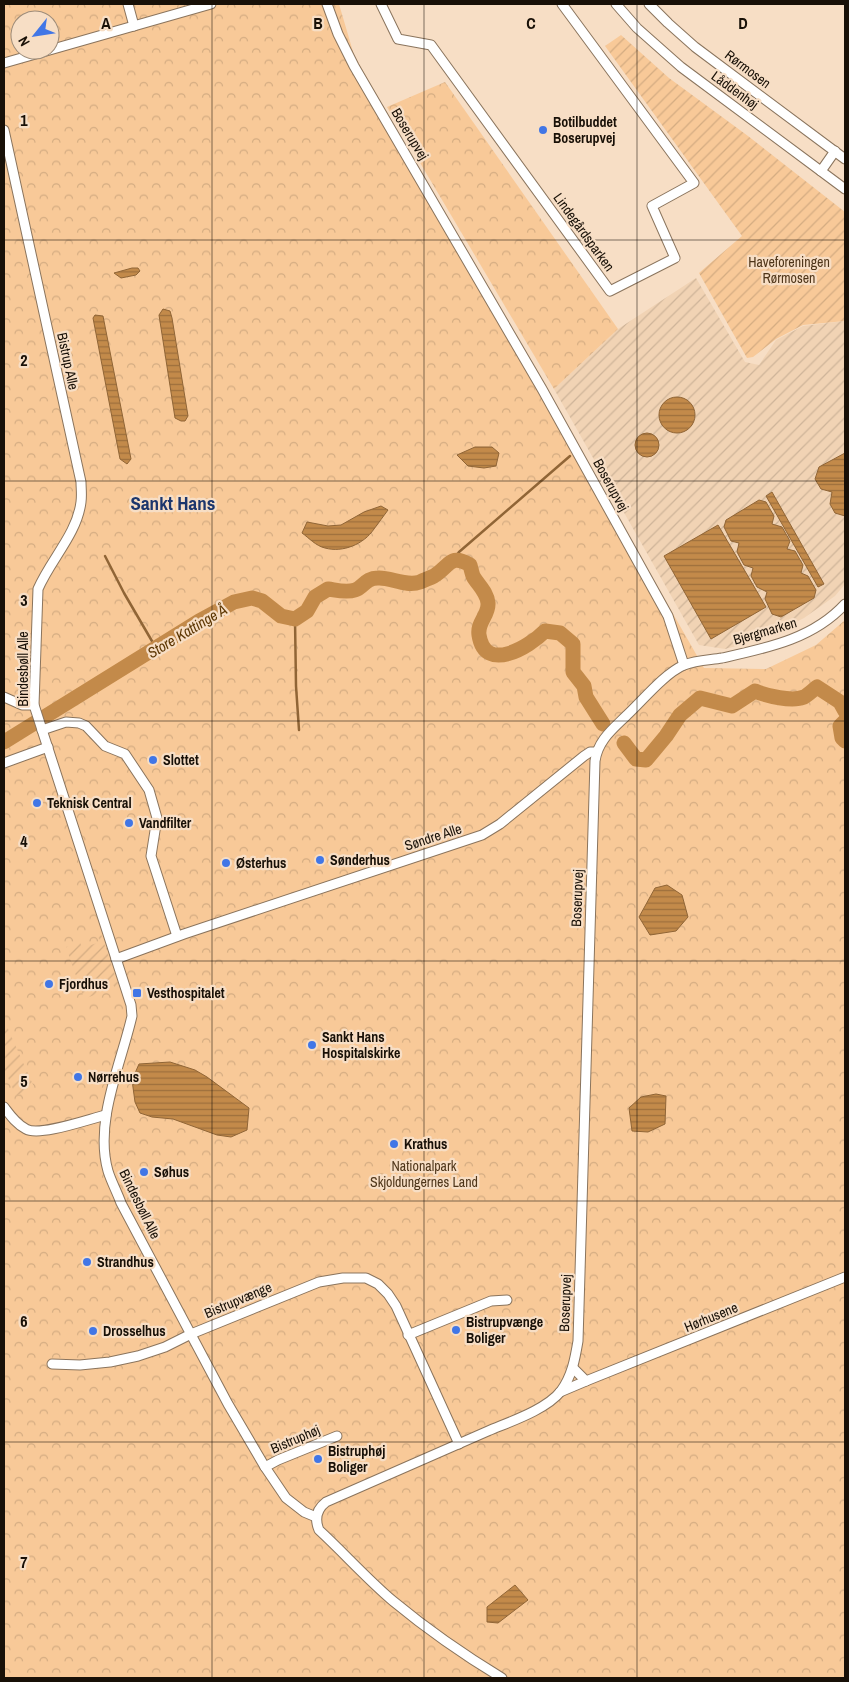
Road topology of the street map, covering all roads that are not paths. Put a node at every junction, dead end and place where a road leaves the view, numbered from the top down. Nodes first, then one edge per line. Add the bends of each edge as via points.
1 (128, 4) edge
2 (211, 4) edge
3 (328, 4) edge
4 (381, 4) edge
5 (562, 4) edge
6 (616, 4) edge
7 (649, 4) edge
8 (134, 26) junction
9 (4, 64) edge
10 (4, 130) edge
11 (835, 152) junction
12 (845, 159) edge
13 (821, 171) junction
14 (845, 189) edge
15 (38, 589) joint
16 (845, 604) edge
17 (684, 665) junction
18 (4, 697) edge
19 (34, 705) junction
20 (42, 730) junction
21 (48, 747) junction
22 (596, 752) junction
23 (4, 763) edge
24 (177, 936) junction
25 (116, 959) junction
26 (4, 1107) edge
27 (106, 1115) junction
28 (845, 1278) edge
29 (507, 1300) dead end
30 (191, 1334) junction
31 (408, 1334) junction
32 (52, 1364) dead end
33 (573, 1368) junction
34 (586, 1381) junction
35 (560, 1392) junction
36 (337, 1436) dead end
37 (459, 1444) junction
38 (265, 1467) junction
39 (316, 1517) junction
40 (502, 1678) edge

1 - 8 street
2 - 8 street
3 - 17 street, Boserupvej via 354,66 542,389 668,616
4 - 5 street, Lindegårdsparken via 398,39 430,45 610,291 675,258 652,206 694,184
6 - 13 street, Låddenhøj via 637,28 681,67
7 - 11 street, Rørmosen via 695,47
8 - 9 street
10 - 15 street, Bistrup Alle via 81,482 82,501 70,536
11 - 12 street, Rørmosen
11 - 13 street
13 - 14 street, Låddenhøj
15 - 19 street, Bindesbøll Alle
16 - 17 street, Bjergmarken via 826,622 793,639 758,650
17 - 22 street via 666,677 604,737
18 - 19 street via 22,705
19 - 20 street, Bindesbøll Alle
20 - 21 street, Bindesbøll Alle
20 - 24 street via 66,722 86,726 105,746 125,754 149,790 157,818 151,856
21 - 23 street
21 - 25 street, Bindesbøll Alle
22 - 24 street, Søndre Alle via 584,756 482,835
22 - 33 street, Boserupvej via 578,1341
24 - 25 street, Søndre Alle
25 - 27 street, Bindesbøll Alle via 132,1016
26 - 27 street via 26,1130 40,1132
27 - 30 street, Bindesbøll Alle via 103,1145 108,1171 121,1203
28 - 34 street, Hørhusene
29 - 31 street via 491,1302
30 - 31 street, Bistrupvænge via 319,1282 366,1278 388,1294
30 - 32 street, Bistrupvænge via 138,1356 80,1365
30 - 38 street, Bindesbøll Alle
31 - 37 street, Bistrupvænge
33 - 34 street
33 - 35 street, Boserupvej
34 - 35 street, Hørhusene
35 - 37 street, Boserupvej via 546,1404
36 - 38 street, Bistruphøj
37 - 39 street, Boserupvej via 326,1502
38 - 39 street, Bindesbøll Alle via 286,1498
39 - 40 street via 319,1530 392,1600 468,1658

